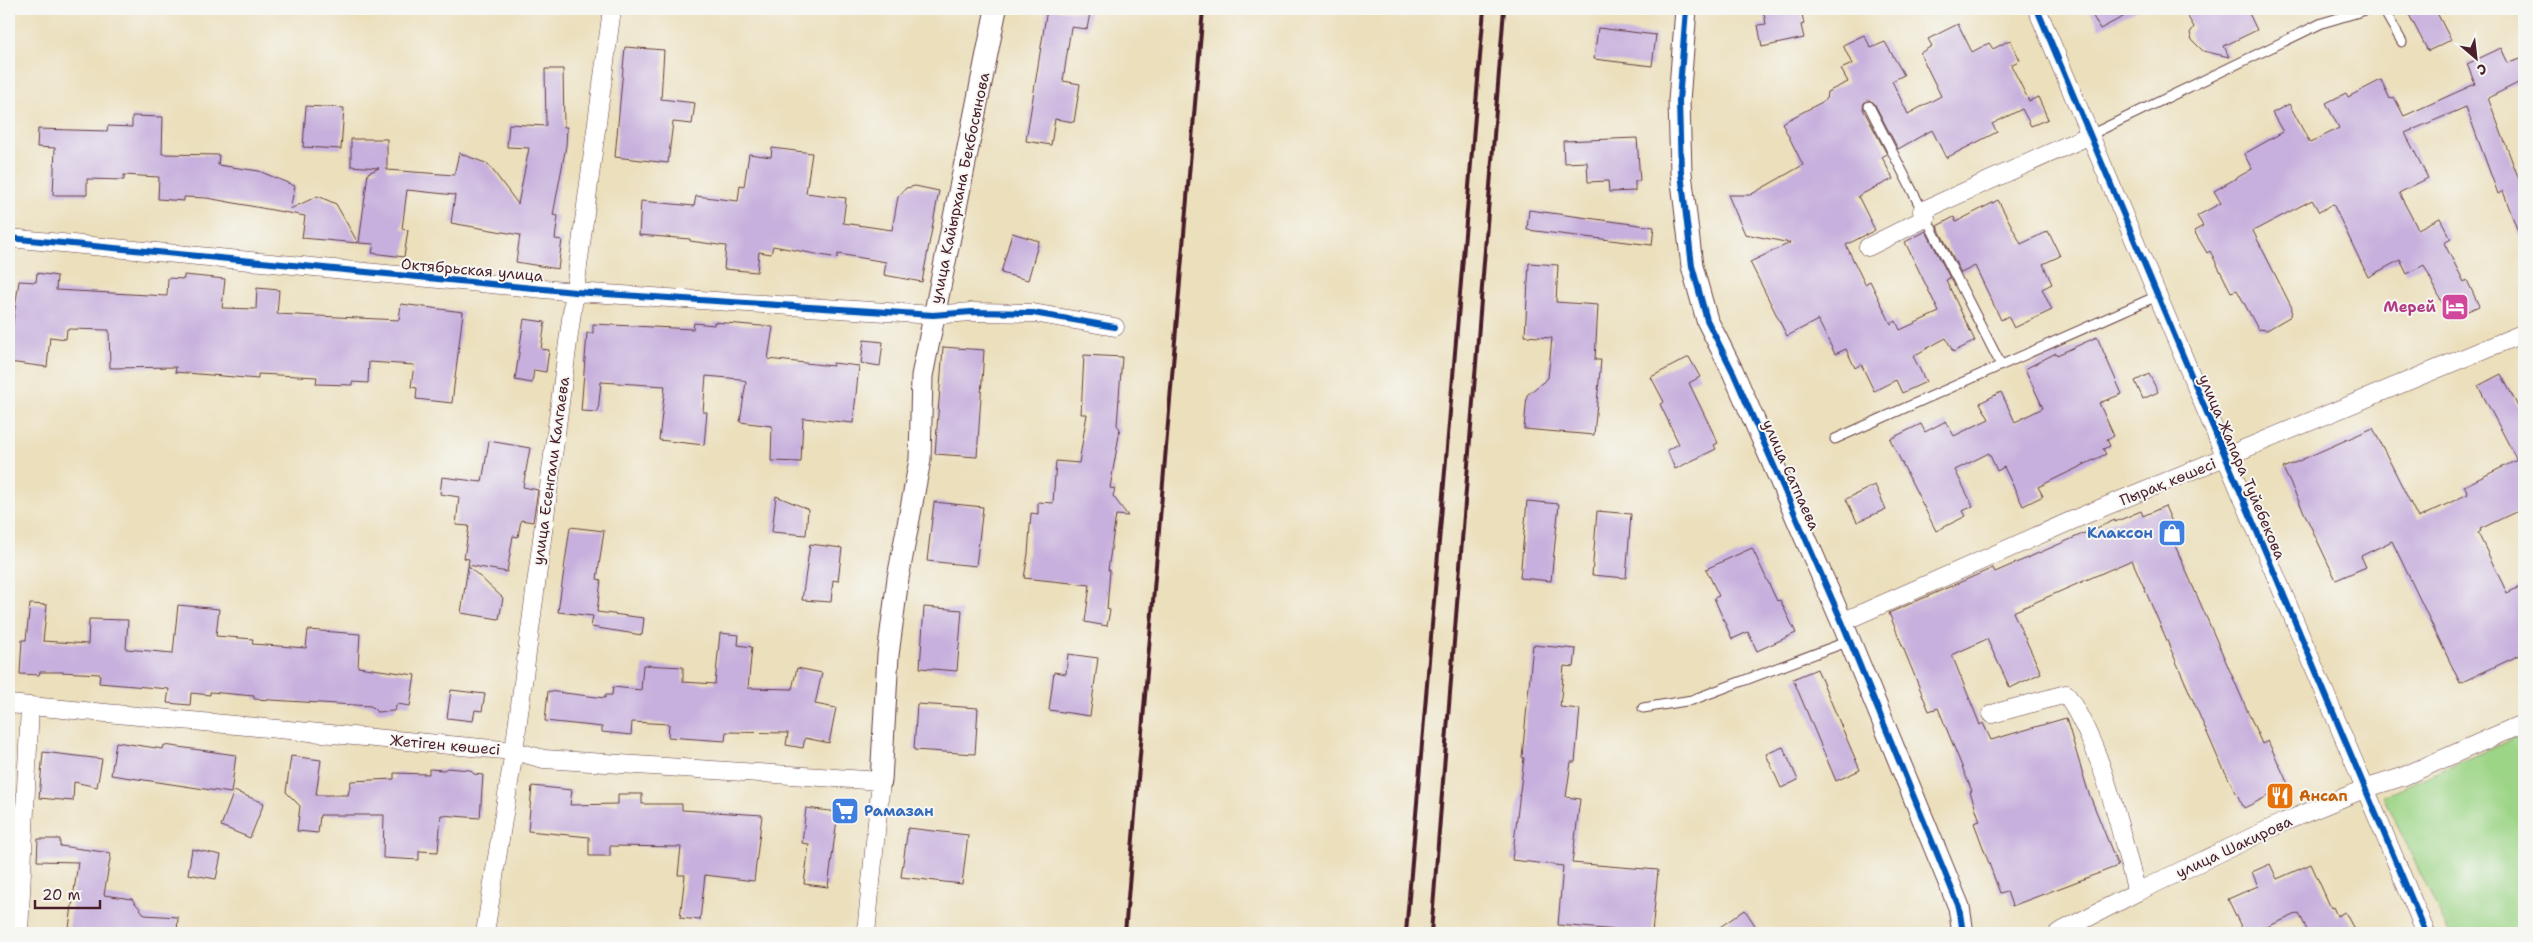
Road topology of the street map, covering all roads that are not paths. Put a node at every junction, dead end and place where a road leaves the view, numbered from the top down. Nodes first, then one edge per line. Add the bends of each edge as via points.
1 (612, 9) edge
2 (996, 9) edge
3 (1686, 9) edge
4 (2036, 9) edge
5 (2370, 9) edge
6 (2402, 42) dead end
7 (1869, 106) dead end
8 (2090, 135) junction
9 (1924, 214) junction
10 (9, 238) edge
11 (1868, 246) dead end
12 (575, 292) junction
13 (2157, 296) junction
14 (933, 316) junction
15 (1115, 327) dead end
16 (2524, 333) edge
17 (2001, 365) junction
18 (1835, 440) dead end
19 (2225, 459) junction
20 (1846, 631) junction
21 (9, 704) edge
22 (30, 706) junction
23 (1643, 708) dead end
24 (1992, 714) dead end
25 (2524, 723) edge
26 (514, 751) junction
27 (881, 781) junction
28 (2364, 789) junction
29 (2137, 892) junction
30 (19, 933) edge
31 (486, 933) edge
32 (866, 933) edge
33 (1963, 933) edge
34 (2058, 933) edge
35 (2426, 933) edge

1 - 12 street, улица Есенгали Калгаева
2 - 14 street, улица Кайырхана Бекбосынова
3 - 20 street, улица Сатпаева via 1679,100 1681,173 1692,266 1707,320 1733,372
4 - 8 street, улица Жапара Туйебекова
5 - 6 lane via 2385,12
5 - 8 lane via 2322,23
7 - 9 lane
8 - 9 street
8 - 13 street, улица Жапара Туйебекова
9 - 11 street
9 - 17 lane
10 - 12 street, Октябрьская улица
12 - 14 street, Октябрьская улица
12 - 26 street, улица Есенгали Калгаева
13 - 17 lane
13 - 19 street, улица Жапара Туйебекова
14 - 15 street, Октябрьская улица via 971,312 1033,313
14 - 27 street, улица Кайырхана Бекбосынова via 922,376 920,460 898,578 888,655
16 - 19 street, Пырақ көшесі
17 - 18 lane
19 - 20 street, Пырақ көшесі via 2082,516
19 - 28 street, улица Жапара Туйебекова
20 - 23 lane via 1692,700
20 - 33 street, улица Сатпаева via 1959,907
21 - 22 street, Жетіген көшесі
22 - 26 street, Жетіген көшесі
22 - 30 street
24 - 29 street via 2066,694 2083,720 2099,757
25 - 28 street, улица Шакирова via 2402,777
26 - 27 street, Жетіген көшесі via 544,759
26 - 31 street, улица Есенгали Калгаева
27 - 32 street, улица Кайырхана Бекбосынова
28 - 29 street, улица Шакирова via 2284,822
28 - 35 street, улица Жапара Туйебекова
29 - 34 street, улица Шакирова

